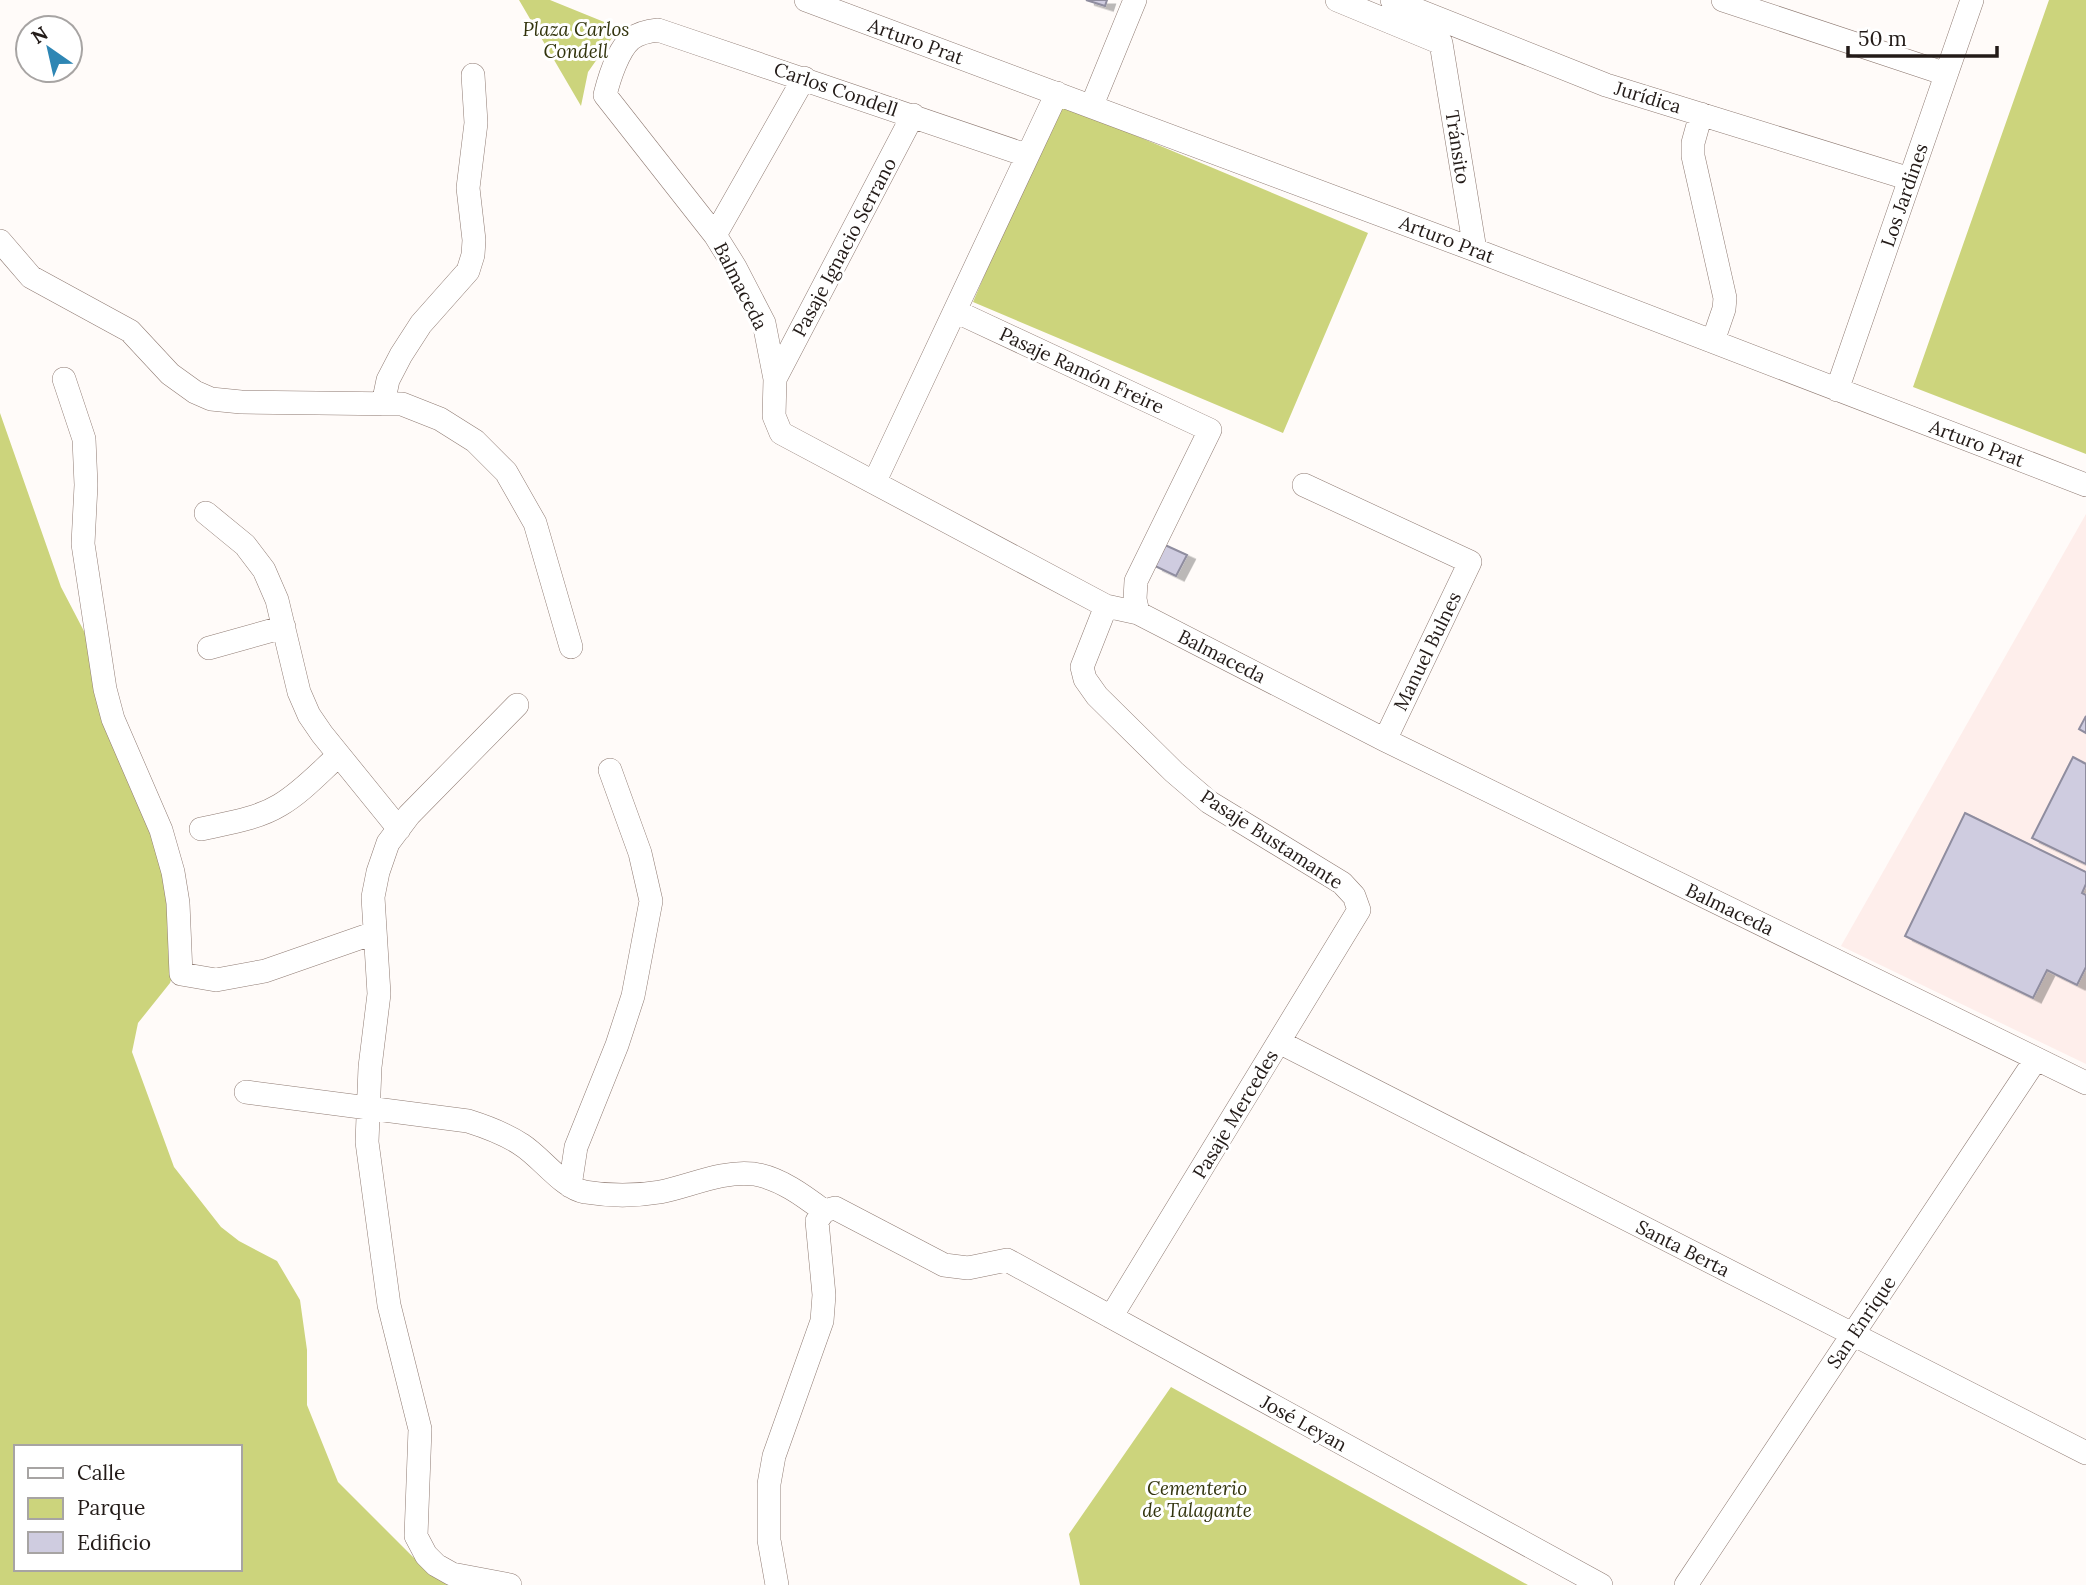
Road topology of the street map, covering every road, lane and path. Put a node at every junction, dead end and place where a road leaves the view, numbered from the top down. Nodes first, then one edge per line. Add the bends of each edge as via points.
1 (806, 0) edge
2 (1135, 0) edge
3 (1336, 0) edge
4 (1392, 0) edge
5 (1723, 0) edge
6 (1972, 0) edge
7 (1369, 6) edge
8 (644, 32) joint
9 (1946, 74) junction
10 (473, 75) dead end
11 (804, 78) junction
12 (1057, 93) junction
13 (1092, 105) junction
14 (1701, 114) junction
15 (913, 115) junction
16 (1027, 155) junction
17 (1910, 179) junction
18 (715, 235) junction
19 (0, 241) edge
20 (1475, 250) junction
21 (955, 311) junction
22 (1713, 341) junction
23 (775, 379) junction
24 (64, 380) dead end
25 (1837, 390) junction
26 (383, 404) junction
27 (875, 481) junction
28 (1304, 485) dead end
29 (2086, 485) edge
30 (206, 513) dead end
31 (1106, 606) junction
32 (1138, 613) junction
33 (284, 627) junction
34 (570, 647) dead end
35 (209, 648) dead end
36 (517, 705) dead end
37 (1385, 740) junction
38 (339, 755) junction
39 (610, 770) dead end
40 (201, 829) dead end
41 (399, 829) junction
42 (1359, 910) joint
43 (374, 933) junction
44 (1279, 1042) junction
45 (2036, 1059) junction
46 (2086, 1083) edge
47 (246, 1092) dead end
48 (367, 1108) junction
49 (570, 1186) junction
50 (824, 1211) junction
51 (1111, 1317) junction
52 (1852, 1335) junction
53 (2086, 1453) edge
54 (510, 1585) edge
55 (777, 1585) edge
56 (1601, 1585) edge
57 (1686, 1585) edge

1 - 12 street, Arturo Prat
2 - 13 street
3 - 7 street
4 - 14 street, Jurídica via 1606,85
5 - 9 street
6 - 9 street, Los Jardines
7 - 20 street, Tránsito via 1441,43
8 - 11 street, Carlos Condell via 657,30
8 - 18 street, Balmaceda via 630,40 610,75 605,95
9 - 17 street, Los Jardines
10 - 26 street via 476,123 468,188 473,255 468,271 421,324 401,355 388,380
11 - 15 street, Carlos Condell
11 - 18 street
12 - 13 street, Arturo Prat
12 - 16 street
13 - 20 street, Arturo Prat
14 - 17 street, Jurídica
14 - 22 street via 1693,156 1725,298
15 - 16 street, Carlos Condell
15 - 23 street, Pasaje Ignacio Serrano
16 - 21 street
17 - 25 street, Los Jardines
18 - 23 street, Balmaceda via 764,323
19 - 26 street via 31,277 130,331 170,374 211,399
20 - 22 street, Arturo Prat
21 - 27 street
21 - 32 street, Pasaje Ramón Freire via 1210,430 1136,581
22 - 25 street, Arturo Prat
23 - 27 street, Balmaceda via 774,416 781,433
24 - 43 street via 84,439 83,544 105,689 173,872 181,974 216,980 265,971
25 - 29 street, Arturo Prat
26 - 34 street via 402,404 440,419 475,441 506,472 535,523
27 - 31 street, Balmaceda
28 - 37 street, Manuel Bulnes via 1470,562
30 - 33 street via 260,563
31 - 32 street, Balmaceda
31 - 42 street, Pasaje Bustamante via 1083,667 1097,696 1190,786 1224,812 1342,883
32 - 37 street, Balmaceda
33 - 35 street
33 - 38 street via 303,704
36 - 41 street
37 - 45 street, Balmaceda
38 - 40 street via 279,806
38 - 41 street
39 - 49 street via 651,901 633,996 576,1147
41 - 43 street via 388,843 378,872
42 - 44 street, Pasaje Mercedes
43 - 48 street via 379,994
44 - 51 street, Pasaje Mercedes
44 - 52 street, Santa Berta
45 - 46 street, Balmaceda
45 - 52 street, San Enrique
47 - 48 street
48 - 49 street via 488,1127 527,1149
48 - 54 street via 367,1142 389,1305 420,1429 416,1536 431,1560 452,1574
49 - 50 street via 580,1192 635,1195 752,1174 803,1195
50 - 51 street, José Leyan via 840,1210 944,1265 968,1268 1007,1261
50 - 55 street via 817,1221 822,1321 774,1456 769,1484 769,1541
51 - 56 street, José Leyan
52 - 53 street, Santa Berta
52 - 57 street, San Enrique

